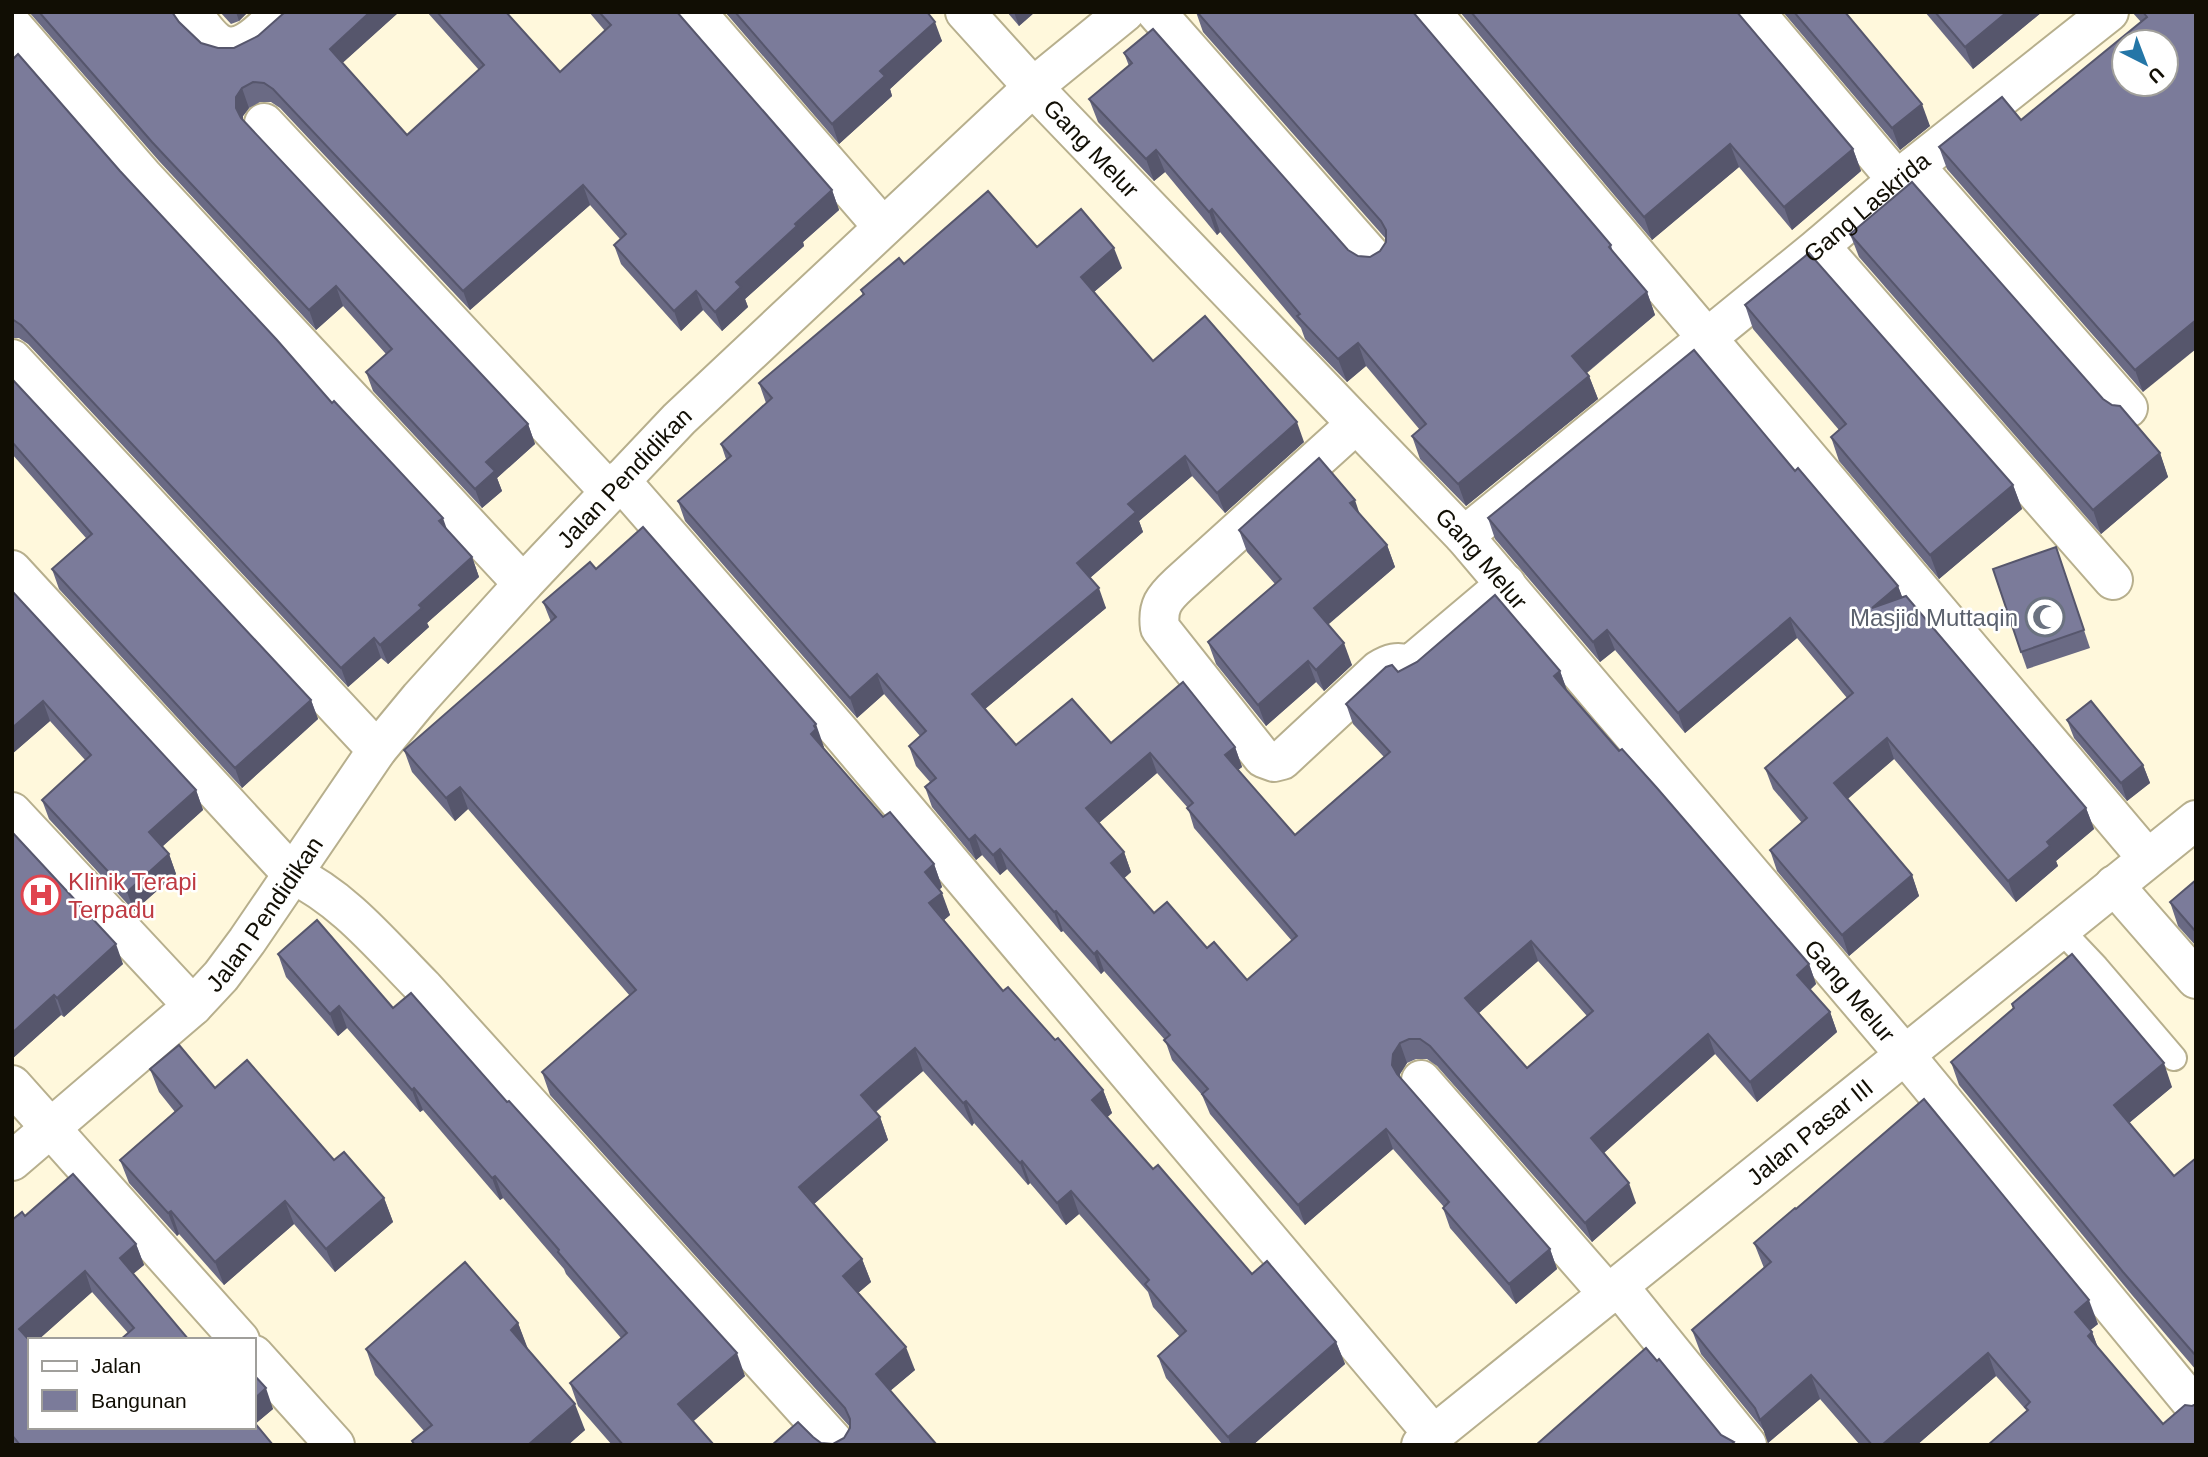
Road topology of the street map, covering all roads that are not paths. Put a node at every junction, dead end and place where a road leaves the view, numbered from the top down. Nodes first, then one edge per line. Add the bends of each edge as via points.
1 (191, 12) edge
2 (281, 12) edge
3 (696, 12) edge
4 (965, 12) edge
5 (1125, 12) edge
6 (1156, 12) edge
7 (1431, 12) edge
8 (1755, 12) edge
9 (2109, 12) edge
10 (12, 25) edge
11 (1032, 86) junction
12 (264, 123) dead end
13 (1906, 173) junction
14 (883, 227) junction
15 (1820, 246) junction
16 (1373, 258) edge
17 (1707, 336) junction
18 (12, 359) edge
19 (2128, 408) dead end
20 (1356, 424) junction
21 (615, 486) junction
22 (1464, 536) junction
23 (12, 570) edge
24 (2113, 580) dead end
25 (523, 584) junction
26 (1506, 584) junction
27 (377, 750) junction
28 (12, 812) edge
29 (2196, 820) edge
30 (2147, 859) junction
31 (292, 874) junction
32 (2113, 885) junction
33 (2060, 929) junction
34 (2196, 979) edge
35 (193, 1006) junction
36 (1905, 1055) junction
37 (2174, 1058) dead end
38 (1421, 1080) dead end
39 (12, 1085) edge
40 (50, 1129) junction
41 (12, 1161) edge
42 (1614, 1291) junction
43 (238, 1338) edge
44 (256, 1357) edge
45 (2196, 1408) edge
46 (1427, 1440) edge
47 (335, 1445) edge
48 (837, 1445) edge
49 (1747, 1445) edge

1 - 2 street via 215,41 229,48 241,46
3 - 14 street
4 - 11 street, Gang Melur
5 - 11 street, Jalan Pendidikan
6 - 16 street
7 - 17 street
8 - 13 street
9 - 13 street, Gang Laskrida
10 - 25 street via 152,186
11 - 14 street, Jalan Pendidikan
11 - 20 street, Gang Melur
12 - 21 street
13 - 15 street, Gang Laskrida
13 - 19 street
14 - 21 street, Jalan Pendidikan via 679,419
15 - 17 street, Gang Laskrida
15 - 24 street
17 - 22 street, Gang Laskrida
17 - 30 street
18 - 27 street
20 - 22 street, Gang Melur
20 - 26 street via 1179,584 1158,612 1160,628 1264,758 1282,760 1379,670 1390,663 1410,665
21 - 25 street, Jalan Pendidikan
21 - 46 street via 841,733
22 - 26 street, Gang Melur
23 - 31 street
25 - 27 street, Jalan Pendidikan
26 - 36 street, Gang Melur
27 - 31 street, Jalan Pendidikan
28 - 35 street
29 - 30 street, Jalan Pasar III
30 - 32 street, Jalan Pasar III
31 - 35 street, Jalan Pendidikan via 247,942
31 - 48 street via 316,886 347,912 424,988
32 - 33 street, Jalan Pasar III
32 - 34 street
33 - 36 street, Jalan Pasar III
33 - 37 lane
35 - 40 street, Jalan Pendidikan
36 - 42 street, Jalan Pasar III
36 - 45 street, Gang Melur
38 - 42 street
39 - 40 street
40 - 41 street, Jalan Pendidikan
40 - 43 street
42 - 46 street, Jalan Pasar III
42 - 49 street
44 - 47 street

